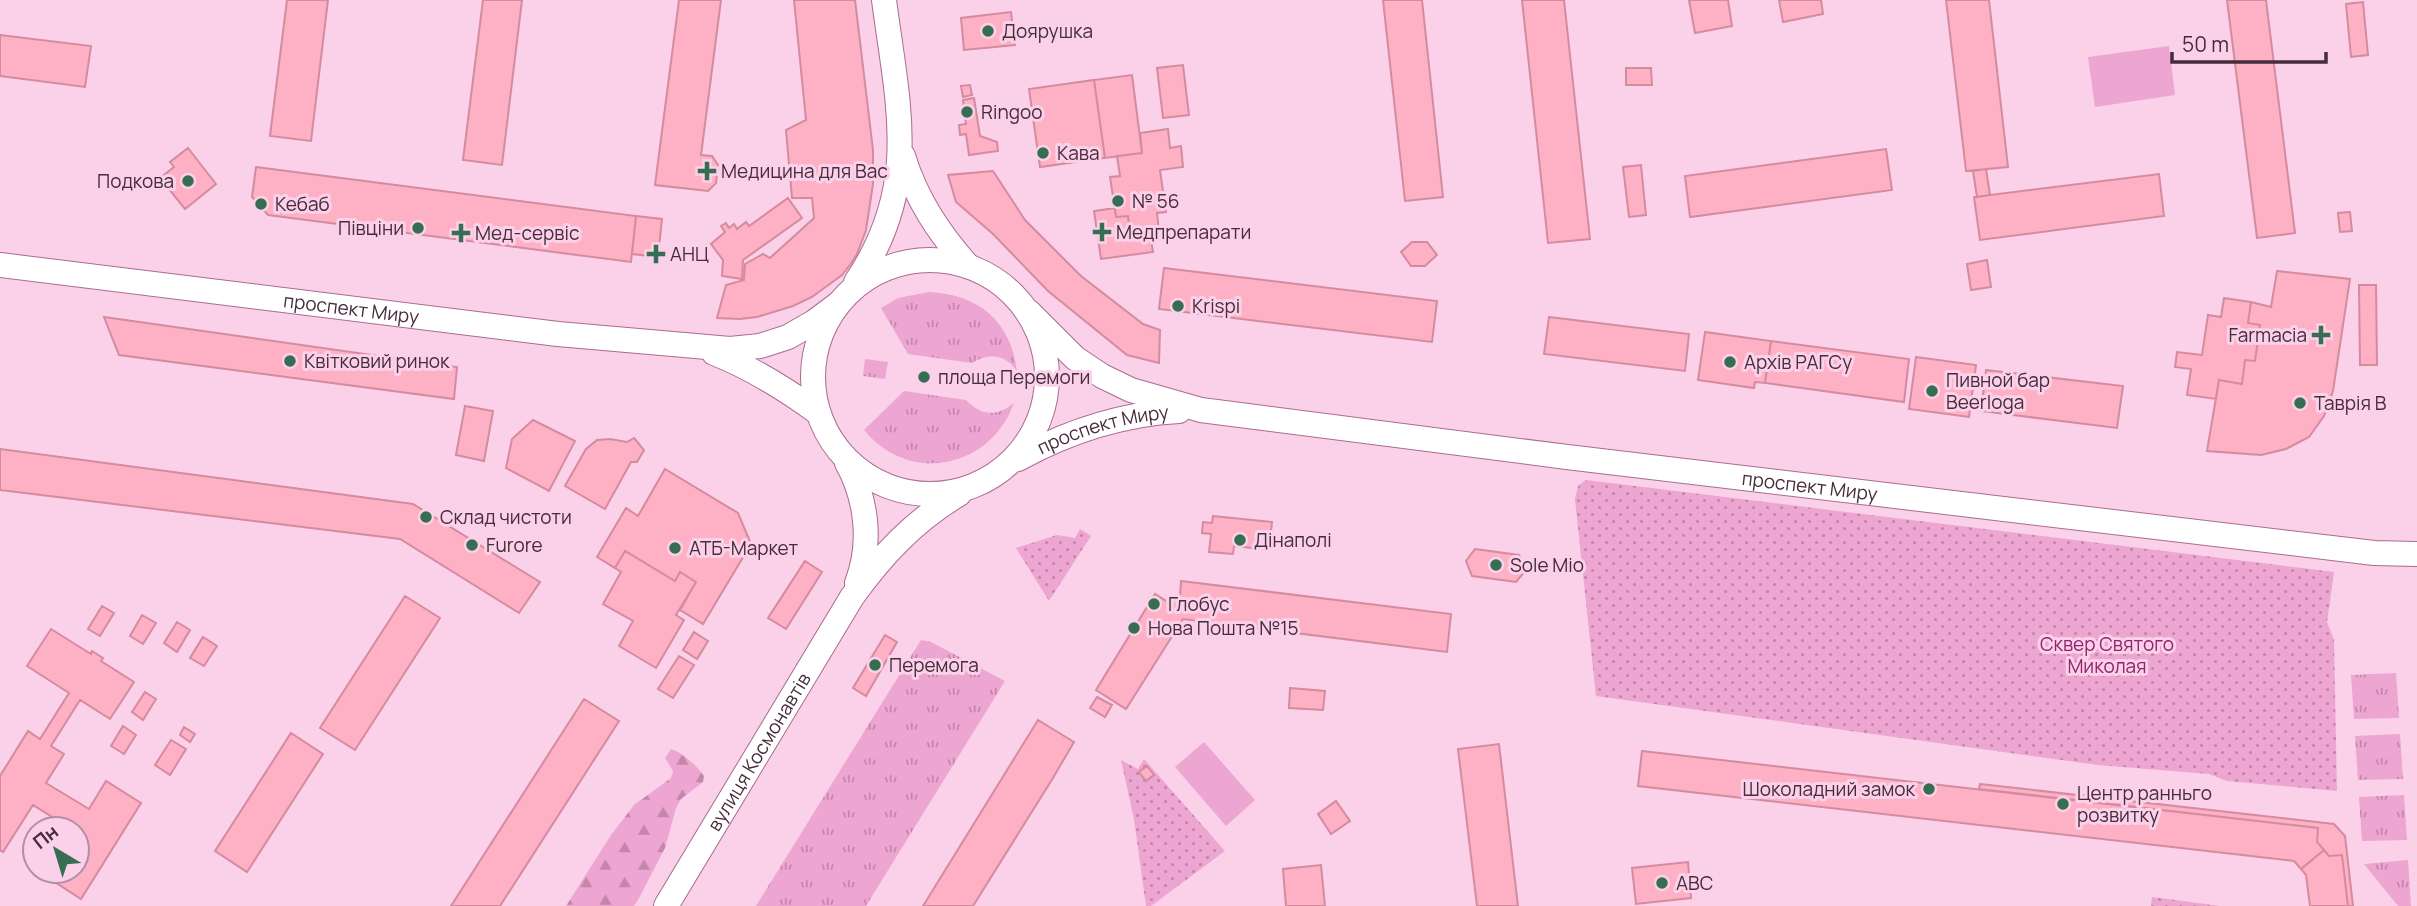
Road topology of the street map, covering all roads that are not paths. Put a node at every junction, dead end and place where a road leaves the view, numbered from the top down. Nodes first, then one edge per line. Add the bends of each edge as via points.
1 (884, 0) edge
2 (901, 149) junction
3 (0, 265) edge
4 (968, 266) junction
5 (845, 296) junction
6 (1028, 312) junction
7 (700, 348) junction
8 (1201, 410) junction
9 (817, 412) junction
10 (845, 459) junction
11 (1009, 463) junction
12 (972, 487) junction
13 (2417, 555) edge
14 (852, 597) junction
15 (666, 906) edge

1 - 2 main road
2 - 4 main road via 926,210
2 - 5 main road via 892,210 878,247
3 - 7 main road, проспект Миру
4 - 5 main road via 914,260 887,267
4 - 6 main road via 1002,284
5 - 7 main road, проспект Миру via 788,337 730,349
5 - 9 main road via 823,328 814,355 812,384
6 - 8 main road, проспект Миру via 1075,358 1102,376 1131,390
6 - 11 main road via 1044,350 1046,391 1038,423
7 - 9 main road, проспект Миру via 742,364
8 - 11 main road, проспект Миру via 1131,416 1088,426
8 - 13 main road, проспект Миру
9 - 10 main road
10 - 12 main road via 872,480 904,492 938,494
10 - 14 main road, вулиця Космонавтів via 861,496 865,527 864,558
11 - 12 main road
12 - 14 main road, вулиця Космонавтів via 904,533
14 - 15 main road, вулиця Космонавтів

